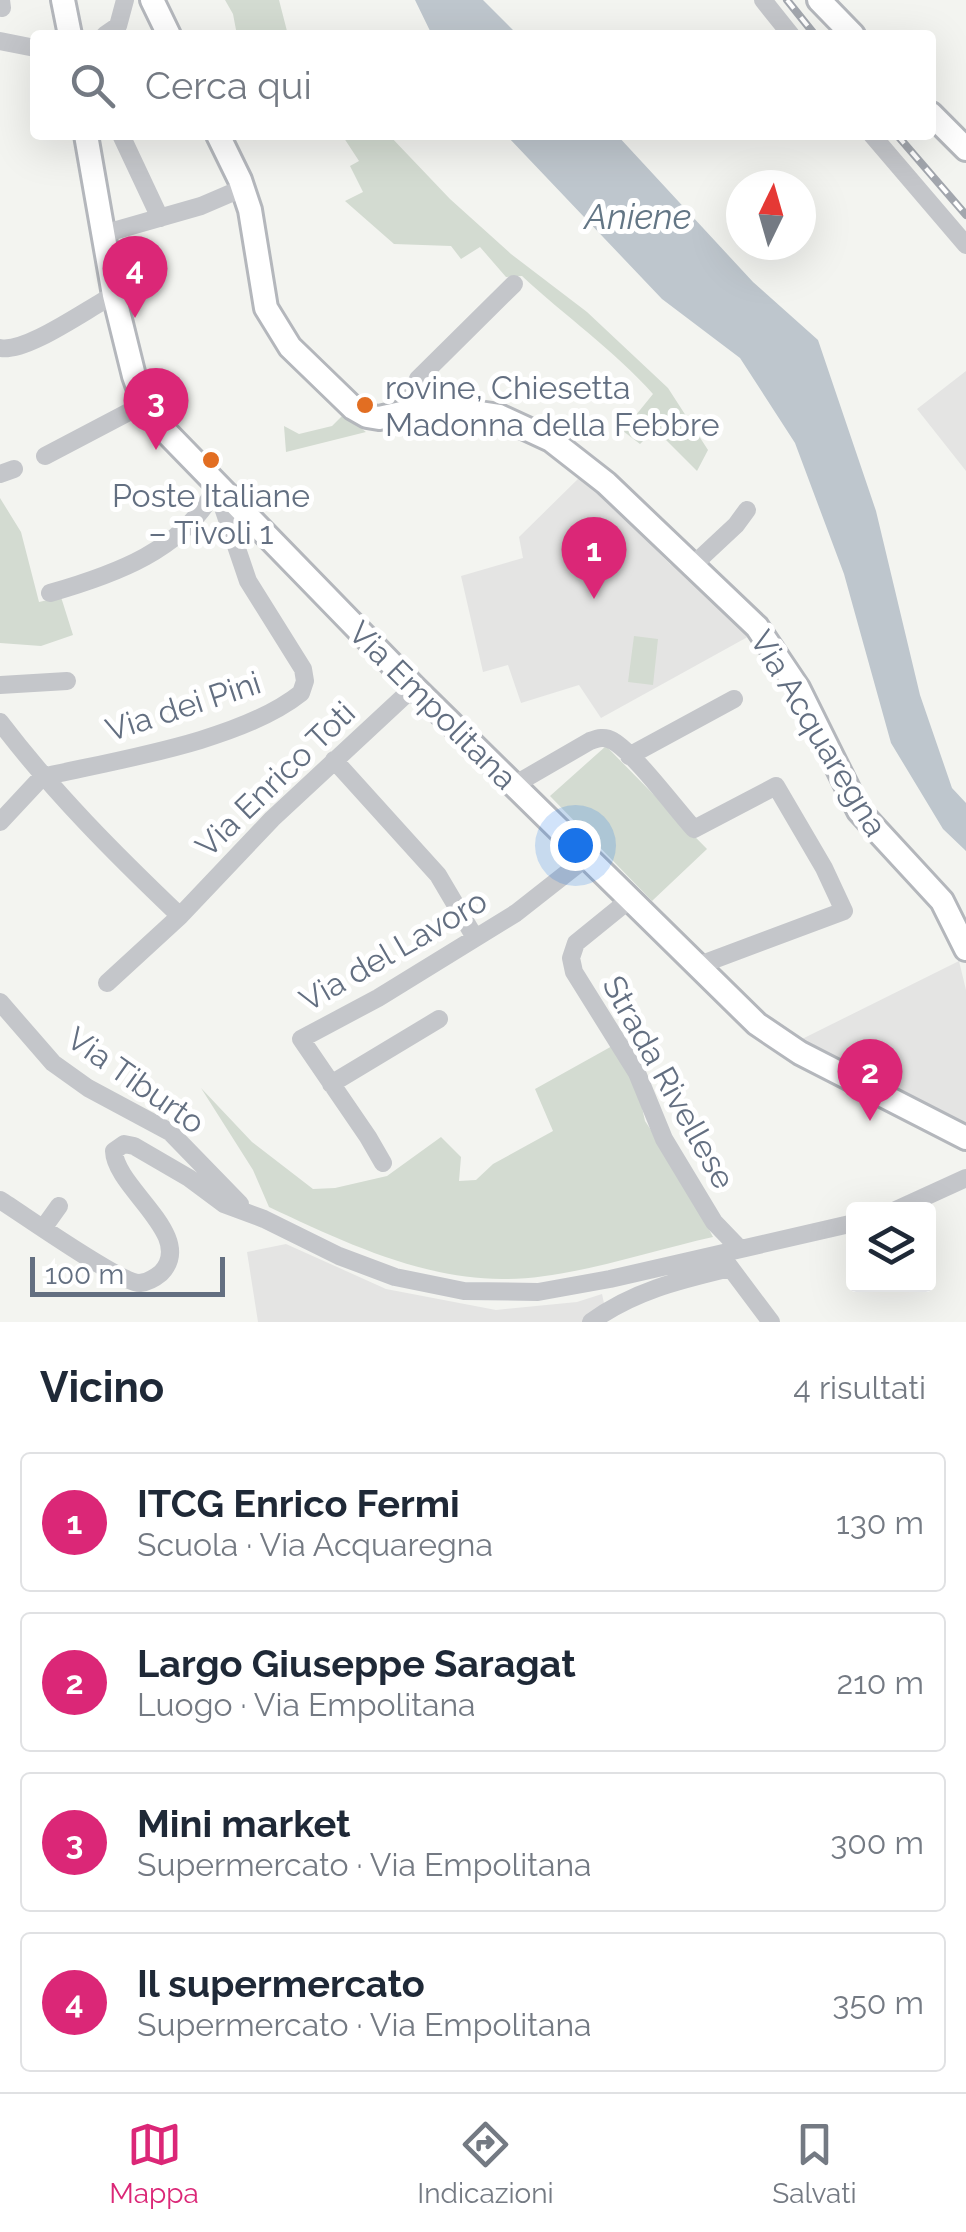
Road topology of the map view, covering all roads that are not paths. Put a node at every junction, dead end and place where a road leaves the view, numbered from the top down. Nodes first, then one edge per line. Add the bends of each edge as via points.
1 (63, 0) edge
2 (125, 0) edge
3 (152, 0) edge
4 (763, 0) edge
5 (819, 0) edge
6 (69, 30) edge
7 (112, 30) edge
8 (167, 30) edge
9 (787, 30) edge
10 (848, 30) edge
11 (0, 41) edge
12 (30, 47) edge
13 (936, 119) edge
14 (87, 140) edge
15 (123, 140) edge
16 (220, 140) edge
17 (876, 140) edge
18 (966, 149) edge
19 (243, 188) junction
20 (160, 218) junction
21 (103, 234) junction
22 (966, 245) edge
23 (514, 284) dead end
24 (114, 295) junction
25 (0, 348) edge
26 (144, 404) junction
27 (416, 410) junction
28 (44, 456) dead end
29 (216, 486) junction
30 (747, 510) dead end
31 (692, 567) junction
32 (50, 593) dead end
33 (67, 680) dead end
34 (0, 685) edge
35 (414, 687) junction
36 (734, 699) dead end
37 (0, 722) edge
38 (628, 756) junction
39 (334, 760) junction
40 (42, 777) junction
41 (514, 785) junction
42 (0, 822) edge
43 (586, 858) junction
44 (629, 900) junction
45 (180, 916) junction
46 (474, 936) junction
47 (966, 949) edge
48 (697, 966) junction
49 (107, 983) dead end
50 (0, 1002) edge
51 (439, 1019) dead end
52 (332, 1084) junction
53 (966, 1138) edge
54 (382, 1164) dead end
55 (198, 1176) junction
56 (966, 1178) edge
57 (0, 1200) edge
58 (914, 1202) edge
59 (59, 1206) dead end
60 (846, 1225) edge
61 (44, 1228) junction
62 (739, 1248) junction
63 (725, 1260) junction
64 (590, 1322) edge
65 (771, 1322) edge

1 - 6 main road
2 - 7 street
3 - 8 main road
4 - 9 street
5 - 10 main road
11 - 12 street
13 - 18 main road
14 - 21 main road, Via Empolitana
15 - 20 street
16 - 19 main road, Via Acquaregna
17 - 22 street
19 - 20 street
19 - 27 main road, Via Acquaregna via 266,308 286,343 366,416
20 - 21 street
21 - 24 main road, Via Empolitana
23 - 27 street via 418,379
24 - 25 street via 36,339
24 - 26 main road, Via Empolitana
26 - 28 street
26 - 29 main road, Via Empolitana
27 - 31 main road, Via Acquaregna via 480,412 534,430 606,482
29 - 32 street via 192,520 135,564
29 - 35 main road, Via Empolitana
29 - 40 street, Via dei Pini via 248,582 303,669 301,693 222,730
30 - 31 street
31 - 47 main road, Via Acquaregna via 762,634 804,698 858,811 938,895
33 - 34 street, Via dei Pini
35 - 39 street, Via Enrico Toti
35 - 41 main road, Via Empolitana
36 - 38 street
37 - 40 street
38 - 41 street via 613,741 594,739
38 - 48 street via 694,828 776,786 844,911
39 - 45 street, Via Enrico Toti
39 - 46 street via 438,874
40 - 42 street
40 - 45 street
41 - 43 main road, Via Empolitana
43 - 44 main road, Via Empolitana
43 - 46 street, Via del Lavoro via 546,893
44 - 48 main road, Via Empolitana
44 - 62 street, Strada Rivellese via 576,944 574,972 636,1073 664,1139 714,1222
45 - 49 street, Via Enrico Toti
46 - 52 street, Via del Lavoro via 301,1038
48 - 53 main road, Via Empolitana via 790,1047
50 - 55 street, Via Tiburto via 53,1062 170,1143
51 - 52 street
52 - 54 street, Via del Lavoro
55 - 61 street via 134,1146 114,1151 119,1171 167,1238 166,1266 150,1281 116,1276
55 - 63 street via 224,1204 339,1256 395,1278 464,1291 538,1292
56 - 58 street
57 - 61 street
59 - 61 street
60 - 62 street
62 - 63 street
63 - 64 street via 616,1304
63 - 65 street

